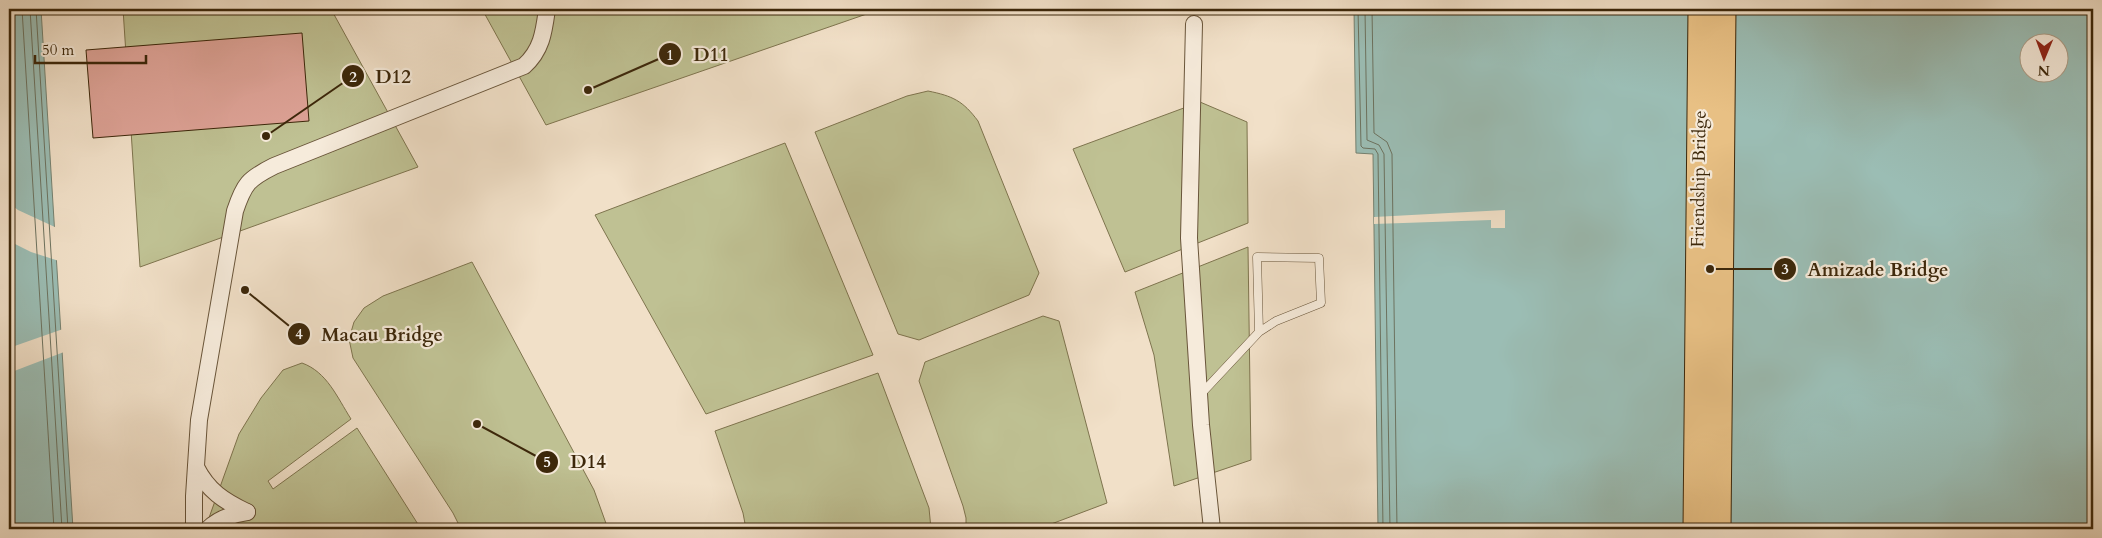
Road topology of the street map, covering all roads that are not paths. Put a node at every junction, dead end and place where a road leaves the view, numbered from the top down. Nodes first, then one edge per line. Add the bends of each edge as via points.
1 (546, 9) edge
2 (1701, 9) edge
3 (1723, 9) edge
4 (1194, 24) dead end
5 (1259, 332) junction
6 (1198, 397) junction
7 (196, 467) junction
8 (194, 529) edge
9 (208, 529) edge
10 (1212, 529) edge
11 (1696, 529) edge
12 (1718, 529) edge

1 - 7 street via 541,43 524,66 253,176 242,191 235,211 209,354
2 - 11 main road, Friendship Bridge
3 - 12 main road, Friendship Bridge
4 - 6 street via 1188,238
5 - 5 lane via 1257,257 1319,258 1321,303 1276,321
5 - 6 lane
6 - 10 street
7 - 8 street
7 - 9 street via 211,491 248,512 232,514

